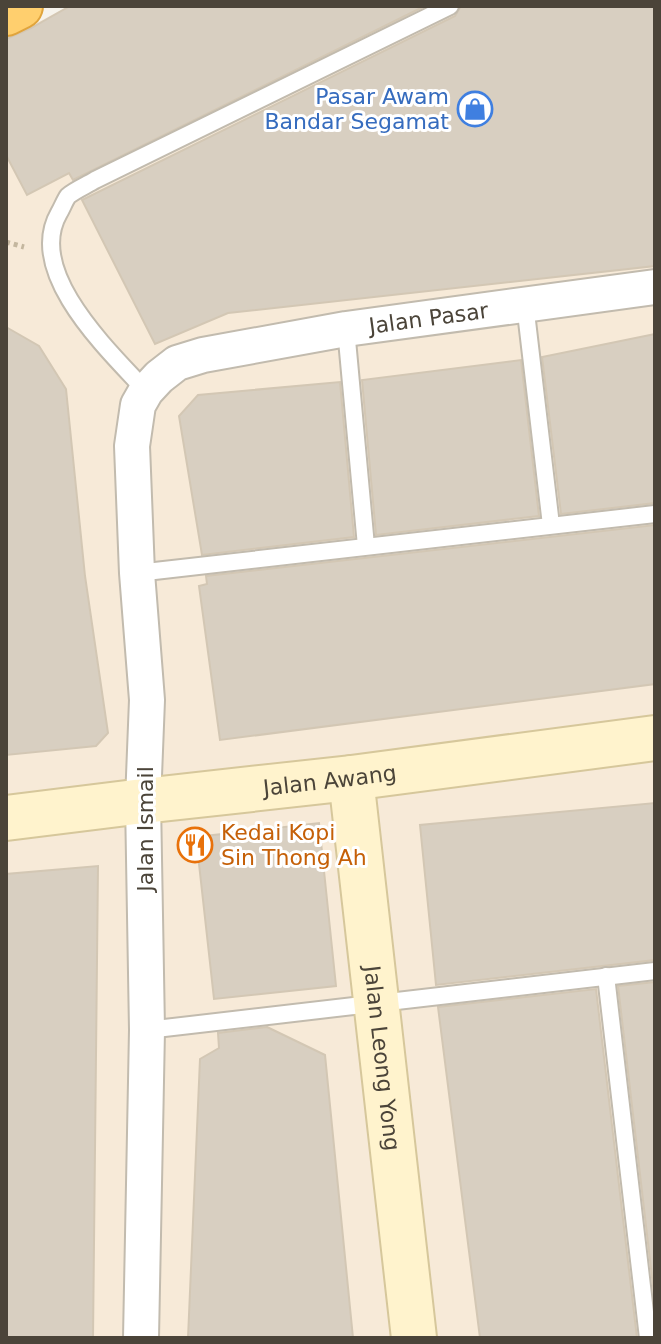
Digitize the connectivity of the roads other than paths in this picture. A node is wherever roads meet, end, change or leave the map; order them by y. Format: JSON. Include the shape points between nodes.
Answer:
{"nodes":[{"id":1,"x":20,"y":6,"type":"edge"},
{"id":2,"x":450,"y":6,"type":"edge"},
{"id":3,"x":6,"y":13,"type":"edge"},
{"id":4,"x":655,"y":287,"type":"edge"},
{"id":5,"x":525,"y":304,"type":"junction"},
{"id":6,"x":346,"y":329,"type":"junction"},
{"id":7,"x":146,"y":391,"type":"junction"},
{"id":8,"x":655,"y":514,"type":"edge"},
{"id":9,"x":551,"y":525,"type":"junction"},
{"id":10,"x":366,"y":546,"type":"junction"},
{"id":11,"x":137,"y":573,"type":"junction"},
{"id":12,"x":655,"y":738,"type":"edge"},
{"id":13,"x":351,"y":778,"type":"junction"},
{"id":14,"x":143,"y":801,"type":"junction"},
{"id":15,"x":6,"y":818,"type":"edge"},
{"id":16,"x":655,"y":971,"type":"edge"},
{"id":17,"x":606,"y":976,"type":"junction"},
{"id":18,"x":376,"y":1003,"type":"junction"},
{"id":19,"x":147,"y":1030,"type":"junction"},
{"id":20,"x":141,"y":1338,"type":"edge"},
{"id":21,"x":414,"y":1338,"type":"edge"},
{"id":22,"x":648,"y":1338,"type":"edge"}],
"edges":[{"from":1,"to":3,"type":"highway"},
{"from":2,"to":7,"type":"lane","via":[[69,196],[51,226],[50,254],[61,284],[90,327]]},
{"from":4,"to":5,"type":"street","name":"Jalan Pasar"},
{"from":5,"to":6,"type":"street","name":"Jalan Pasar"},
{"from":5,"to":9,"type":"lane"},
{"from":6,"to":7,"type":"street","name":"Jalan Pasar","via":[[177,363]]},
{"from":6,"to":10,"type":"lane"},
{"from":7,"to":11,"type":"street","name":"Jalan Ismail","via":[[138,405],[132,446]]},
{"from":8,"to":9,"type":"lane"},
{"from":9,"to":10,"type":"lane"},
{"from":10,"to":11,"type":"lane"},
{"from":11,"to":14,"type":"street","name":"Jalan Ismail","via":[[147,700]]},
{"from":12,"to":13,"type":"main road","name":"Jalan Awang"},
{"from":13,"to":14,"type":"main road","name":"Jalan Awang"},
{"from":13,"to":18,"type":"main road","name":"Jalan Leong Yong"},
{"from":14,"to":15,"type":"main road","name":"Jalan Awang"},
{"from":14,"to":19,"type":"street","name":"Jalan Ismail"},
{"from":16,"to":17,"type":"lane"},
{"from":17,"to":18,"type":"lane"},
{"from":17,"to":22,"type":"lane"},
{"from":18,"to":19,"type":"lane"},
{"from":18,"to":21,"type":"main road","name":"Jalan Leong Yong"},
{"from":19,"to":20,"type":"street","name":"Jalan Ismail"}]}
